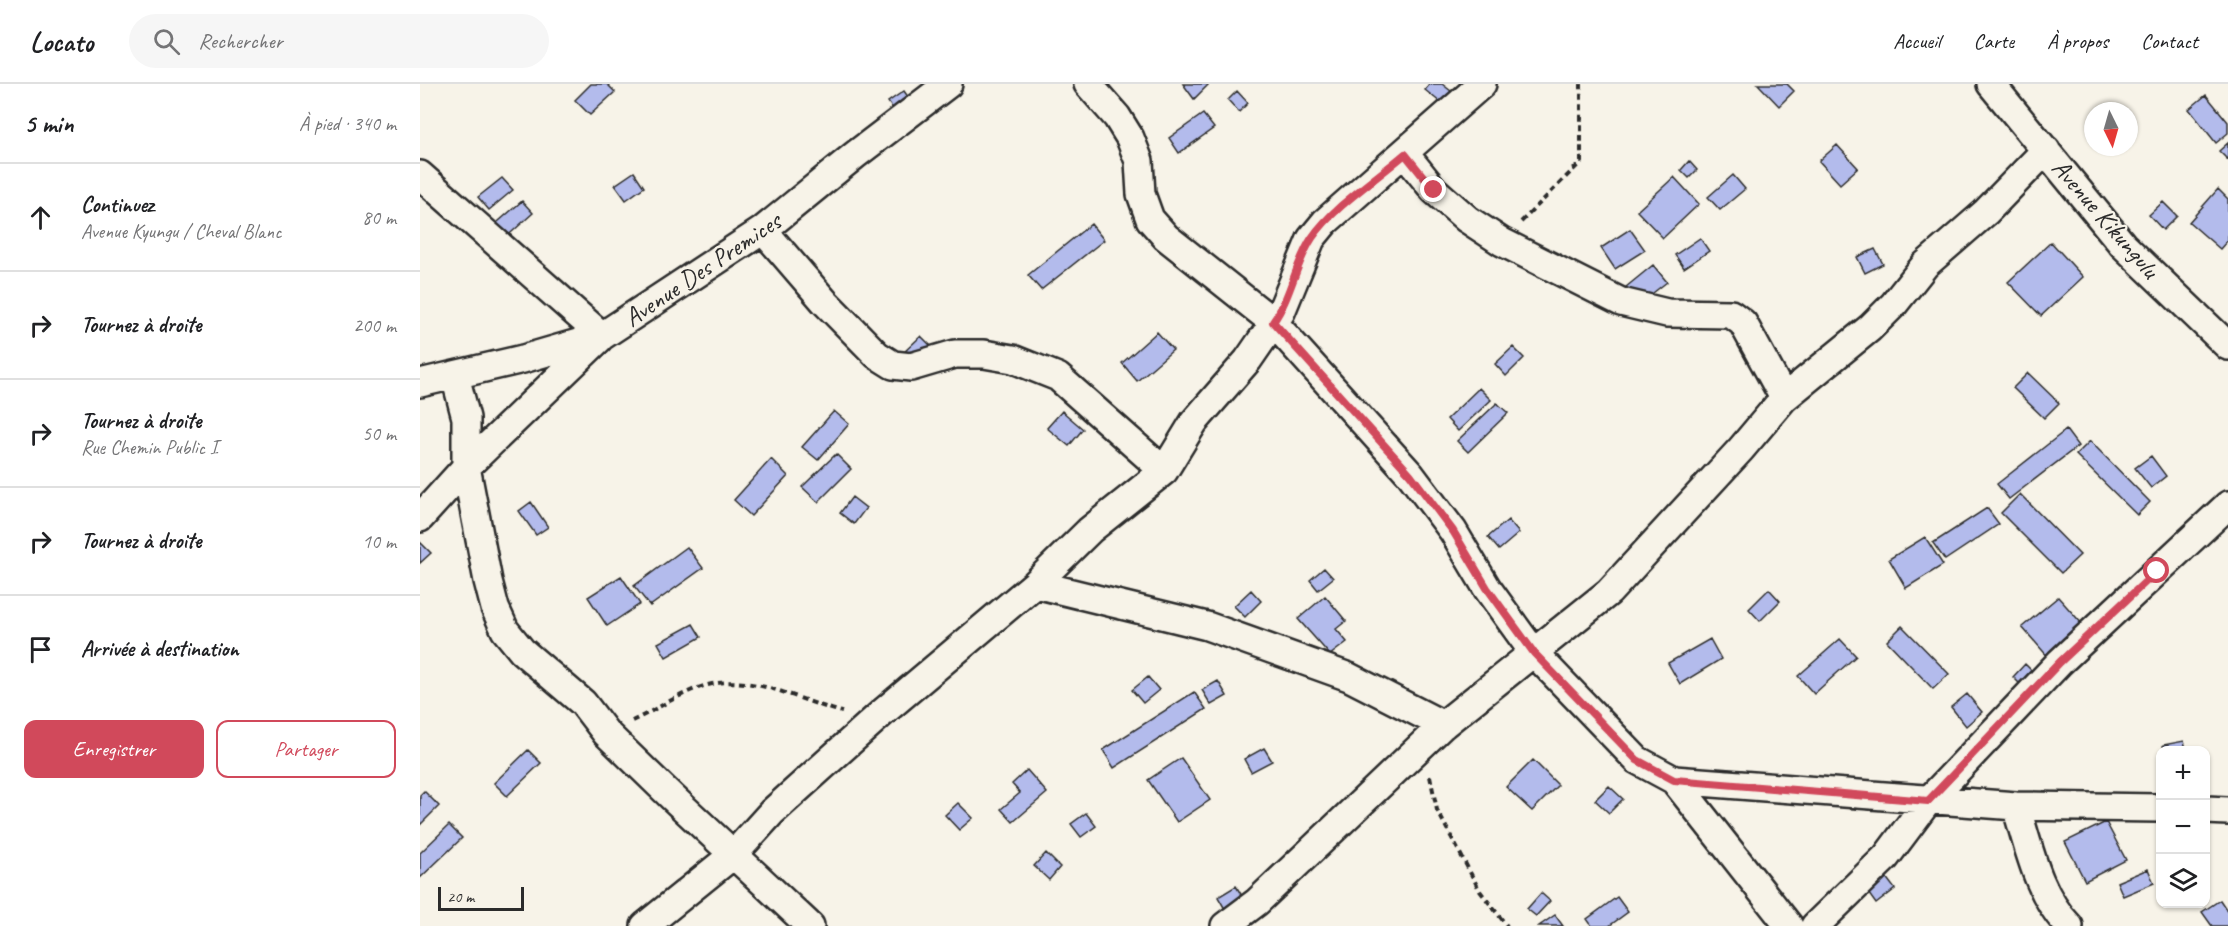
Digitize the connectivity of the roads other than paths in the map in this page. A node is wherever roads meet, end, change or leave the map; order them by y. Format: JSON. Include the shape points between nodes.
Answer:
{"nodes":[{"id":1,"x":948,"y":84,"type":"edge"},
{"id":2,"x":1088,"y":84,"type":"edge"},
{"id":3,"x":1482,"y":84,"type":"edge"},
{"id":4,"x":1991,"y":84,"type":"edge"},
{"id":5,"x":2046,"y":150,"type":"junction"},
{"id":6,"x":1405,"y":154,"type":"junction"},
{"id":7,"x":420,"y":175,"type":"edge"},
{"id":8,"x":763,"y":231,"type":"junction"},
{"id":9,"x":1273,"y":322,"type":"junction"},
{"id":10,"x":602,"y":336,"type":"junction"},
{"id":11,"x":2228,"y":346,"type":"edge"},
{"id":12,"x":455,"y":376,"type":"junction"},
{"id":13,"x":420,"y":383,"type":"edge"},
{"id":14,"x":1784,"y":398,"type":"junction"},
{"id":15,"x":466,"y":467,"type":"junction"},
{"id":16,"x":1164,"y":471,"type":"junction"},
{"id":17,"x":2228,"y":505,"type":"edge"},
{"id":18,"x":420,"y":518,"type":"edge"},
{"id":19,"x":1035,"y":584,"type":"junction"},
{"id":20,"x":1534,"y":653,"type":"junction"},
{"id":21,"x":1443,"y":725,"type":"junction"},
{"id":22,"x":1674,"y":780,"type":"junction"},
{"id":23,"x":1928,"y":801,"type":"junction"},
{"id":24,"x":2016,"y":806,"type":"junction"},
{"id":25,"x":2156,"y":808,"type":"edge"},
{"id":26,"x":2210,"y":810,"type":"edge"},
{"id":27,"x":2228,"y":811,"type":"edge"},
{"id":28,"x":734,"y":854,"type":"junction"},
{"id":29,"x":645,"y":926,"type":"edge"},
{"id":30,"x":810,"y":926,"type":"edge"},
{"id":31,"x":1225,"y":926,"type":"edge"},
{"id":32,"x":1789,"y":926,"type":"edge"},
{"id":33,"x":1815,"y":926,"type":"edge"},
{"id":34,"x":2069,"y":926,"type":"edge"}],
"edges":[{"from":1,"to":8,"type":"street","name":"Avenue Des Premices","via":[[855,154]]},
{"from":2,"to":9,"type":"street","via":[[1130,138],[1150,219],[1166,237]]},
{"from":3,"to":6,"type":"street"},
{"from":4,"to":5,"type":"street","name":"Avenue Kikungulu"},
{"from":5,"to":11,"type":"street","name":"Avenue Kikungulu","via":[[2123,245]]},
{"from":5,"to":14,"type":"street","via":[[1986,212],[1925,265],[1870,328]]},
{"from":6,"to":9,"type":"street","via":[[1325,222],[1311,239],[1286,302]]},
{"from":6,"to":14,"type":"street","via":[[1434,190],[1467,219],[1502,242],[1621,302],[1667,313],[1731,314],[1743,323]]},
{"from":7,"to":10,"type":"street"},
{"from":8,"to":10,"type":"street","name":"Avenue Des Premices"},
{"from":8,"to":16,"type":"street","via":[[825,302],[877,355],[893,365],[911,367],[955,354],[1013,359],[1058,377]]},
{"from":9,"to":16,"type":"street","via":[[1248,360],[1194,422]]},
{"from":9,"to":20,"type":"street","via":[[1410,474]]},
{"from":10,"to":12,"type":"street","name":"Avenue Des Premices"},
{"from":10,"to":15,"type":"street"},
{"from":12,"to":13,"type":"street","name":"Avenue Des Premices"},
{"from":12,"to":15,"type":"street","via":[[466,418]]},
{"from":14,"to":20,"type":"street","via":[[1609,592]]},
{"from":15,"to":18,"type":"street"},
{"from":15,"to":28,"type":"street","via":[[488,581],[505,630],[522,651],[582,703],[606,733]]},
{"from":16,"to":19,"type":"street","via":[[1090,530]]},
{"from":17,"to":23,"type":"street","via":[[2060,662]]},
{"from":19,"to":21,"type":"street","via":[[1207,626],[1349,677]]},
{"from":19,"to":28,"type":"street","via":[[882,713],[772,812]]},
{"from":20,"to":21,"type":"street"},
{"from":20,"to":22,"type":"street","via":[[1637,760]]},
{"from":21,"to":31,"type":"street","via":[[1257,902]]},
{"from":22,"to":23,"type":"street"},
{"from":22,"to":32,"type":"street"},
{"from":23,"to":24,"type":"street"},
{"from":23,"to":33,"type":"street","via":[[1886,857]]},
{"from":24,"to":25,"type":"street"},
{"from":24,"to":34,"type":"street","via":[[2036,871],[2054,910]]},
{"from":26,"to":27,"type":"street"},
{"from":28,"to":29,"type":"street"},
{"from":28,"to":30,"type":"street"}]}
